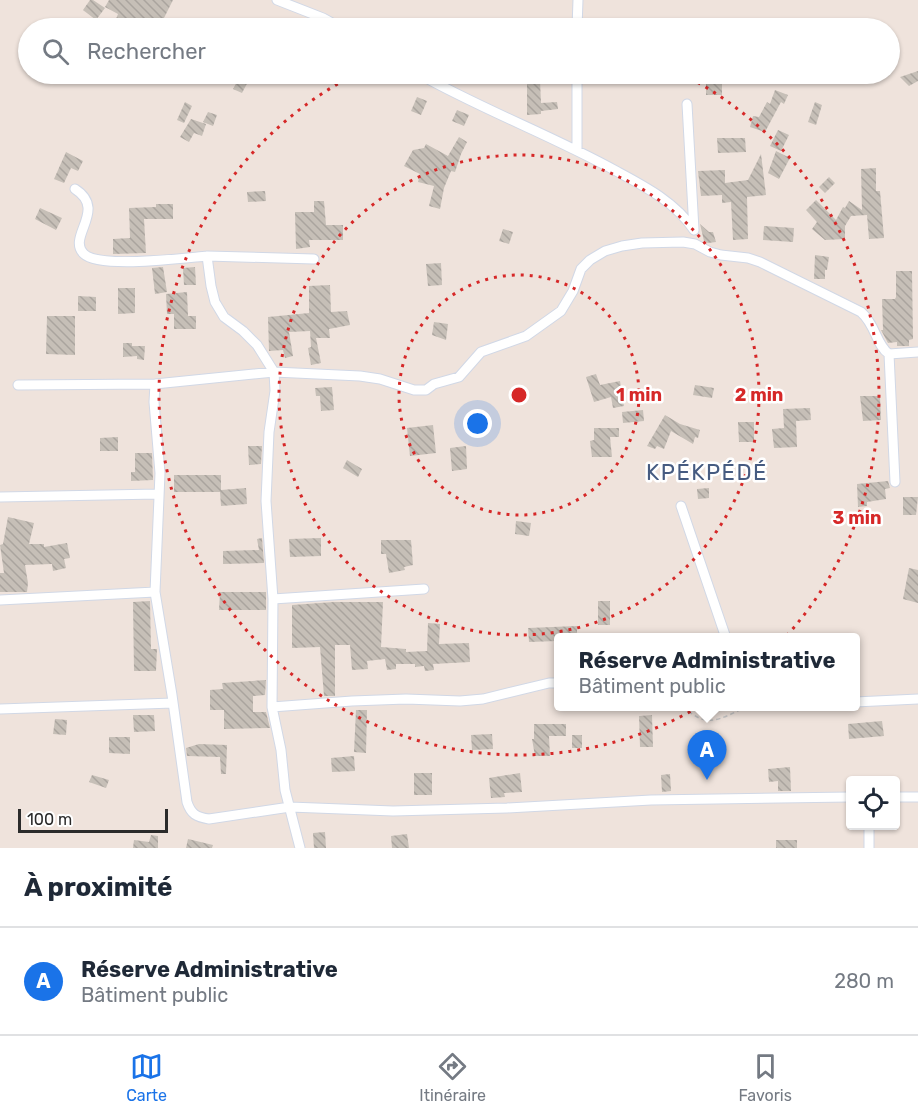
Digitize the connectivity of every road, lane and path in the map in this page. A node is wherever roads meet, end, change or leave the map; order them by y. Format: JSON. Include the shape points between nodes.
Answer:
{"nodes":[{"id":1,"x":277,"y":0,"type":"edge"},
{"id":2,"x":578,"y":0,"type":"edge"},
{"id":3,"x":323,"y":18,"type":"edge"},
{"id":4,"x":577,"y":18,"type":"edge"},
{"id":5,"x":437,"y":84,"type":"edge"},
{"id":6,"x":577,"y":84,"type":"edge"},
{"id":7,"x":687,"y":104,"type":"dead end"},
{"id":8,"x":577,"y":149,"type":"junction"},
{"id":9,"x":75,"y":189,"type":"dead end"},
{"id":10,"x":694,"y":230,"type":"junction"},
{"id":11,"x":694,"y":244,"type":"junction"},
{"id":12,"x":207,"y":256,"type":"junction"},
{"id":13,"x":314,"y":259,"type":"dead end"},
{"id":14,"x":918,"y":352,"type":"edge"},
{"id":15,"x":889,"y":354,"type":"junction"},
{"id":16,"x":274,"y":372,"type":"junction"},
{"id":17,"x":155,"y":384,"type":"junction"},
{"id":18,"x":18,"y":385,"type":"dead end"},
{"id":19,"x":895,"y":482,"type":"dead end"},
{"id":20,"x":158,"y":494,"type":"junction"},
{"id":21,"x":0,"y":497,"type":"edge"},
{"id":22,"x":681,"y":506,"type":"dead end"},
{"id":23,"x":424,"y":590,"type":"dead end"},
{"id":24,"x":155,"y":592,"type":"junction"},
{"id":25,"x":273,"y":599,"type":"junction"},
{"id":26,"x":0,"y":600,"type":"edge"},
{"id":27,"x":724,"y":633,"type":"edge"},
{"id":28,"x":554,"y":683,"type":"edge"},
{"id":29,"x":918,"y":699,"type":"edge"},
{"id":30,"x":860,"y":702,"type":"edge"},
{"id":31,"x":173,"y":703,"type":"junction"},
{"id":32,"x":272,"y":707,"type":"junction"},
{"id":33,"x":0,"y":709,"type":"edge"},
{"id":34,"x":688,"y":711,"type":"edge"},
{"id":35,"x":737,"y":711,"type":"edge"},
{"id":36,"x":846,"y":797,"type":"edge"},
{"id":37,"x":900,"y":797,"type":"edge"},
{"id":38,"x":918,"y":797,"type":"edge"},
{"id":39,"x":290,"y":807,"type":"junction"},
{"id":40,"x":869,"y":830,"type":"edge"},
{"id":41,"x":300,"y":848,"type":"edge"},
{"id":42,"x":869,"y":848,"type":"edge"}],
"edges":[{"from":1,"to":3,"type":"street"},
{"from":2,"to":4,"type":"street"},
{"from":5,"to":8,"type":"street"},
{"from":6,"to":8,"type":"street"},
{"from":7,"to":10,"type":"street"},
{"from":8,"to":10,"type":"street","via":[[664,199]]},
{"from":9,"to":12,"type":"street","via":[[82,193],[88,206],[79,241],[84,254],[91,258],[164,261]]},
{"from":10,"to":11,"type":"street"},
{"from":11,"to":15,"type":"street","via":[[710,252],[760,262],[861,312]]},
{"from":11,"to":16,"type":"street","via":[[642,243],[605,251],[581,269],[561,311],[526,336],[481,352],[459,377],[426,390],[360,376]]},
{"from":12,"to":13,"type":"street"},
{"from":12,"to":16,"type":"street","via":[[215,302],[224,316],[257,345]]},
{"from":14,"to":15,"type":"street"},
{"from":15,"to":19,"type":"street"},
{"from":16,"to":17,"type":"street"},
{"from":16,"to":25,"type":"street","via":[[266,501]]},
{"from":17,"to":18,"type":"street"},
{"from":17,"to":20,"type":"street"},
{"from":20,"to":21,"type":"street"},
{"from":20,"to":24,"type":"street"},
{"from":22,"to":27,"type":"street"},
{"from":23,"to":25,"type":"street"},
{"from":24,"to":26,"type":"street"},
{"from":24,"to":31,"type":"street"},
{"from":25,"to":32,"type":"street"},
{"from":28,"to":32,"type":"street","via":[[460,701],[406,699]]},
{"from":29,"to":30,"type":"street"},
{"from":31,"to":33,"type":"street"},
{"from":31,"to":39,"type":"street","via":[[190,812],[209,819]]},
{"from":32,"to":39,"type":"street"},
{"from":34,"to":35,"type":"path","via":[[694,718],[711,722]]},
{"from":36,"to":39,"type":"street","via":[[651,800],[393,811]]},
{"from":37,"to":38,"type":"street"},
{"from":39,"to":41,"type":"street"},
{"from":40,"to":42,"type":"street"}]}
